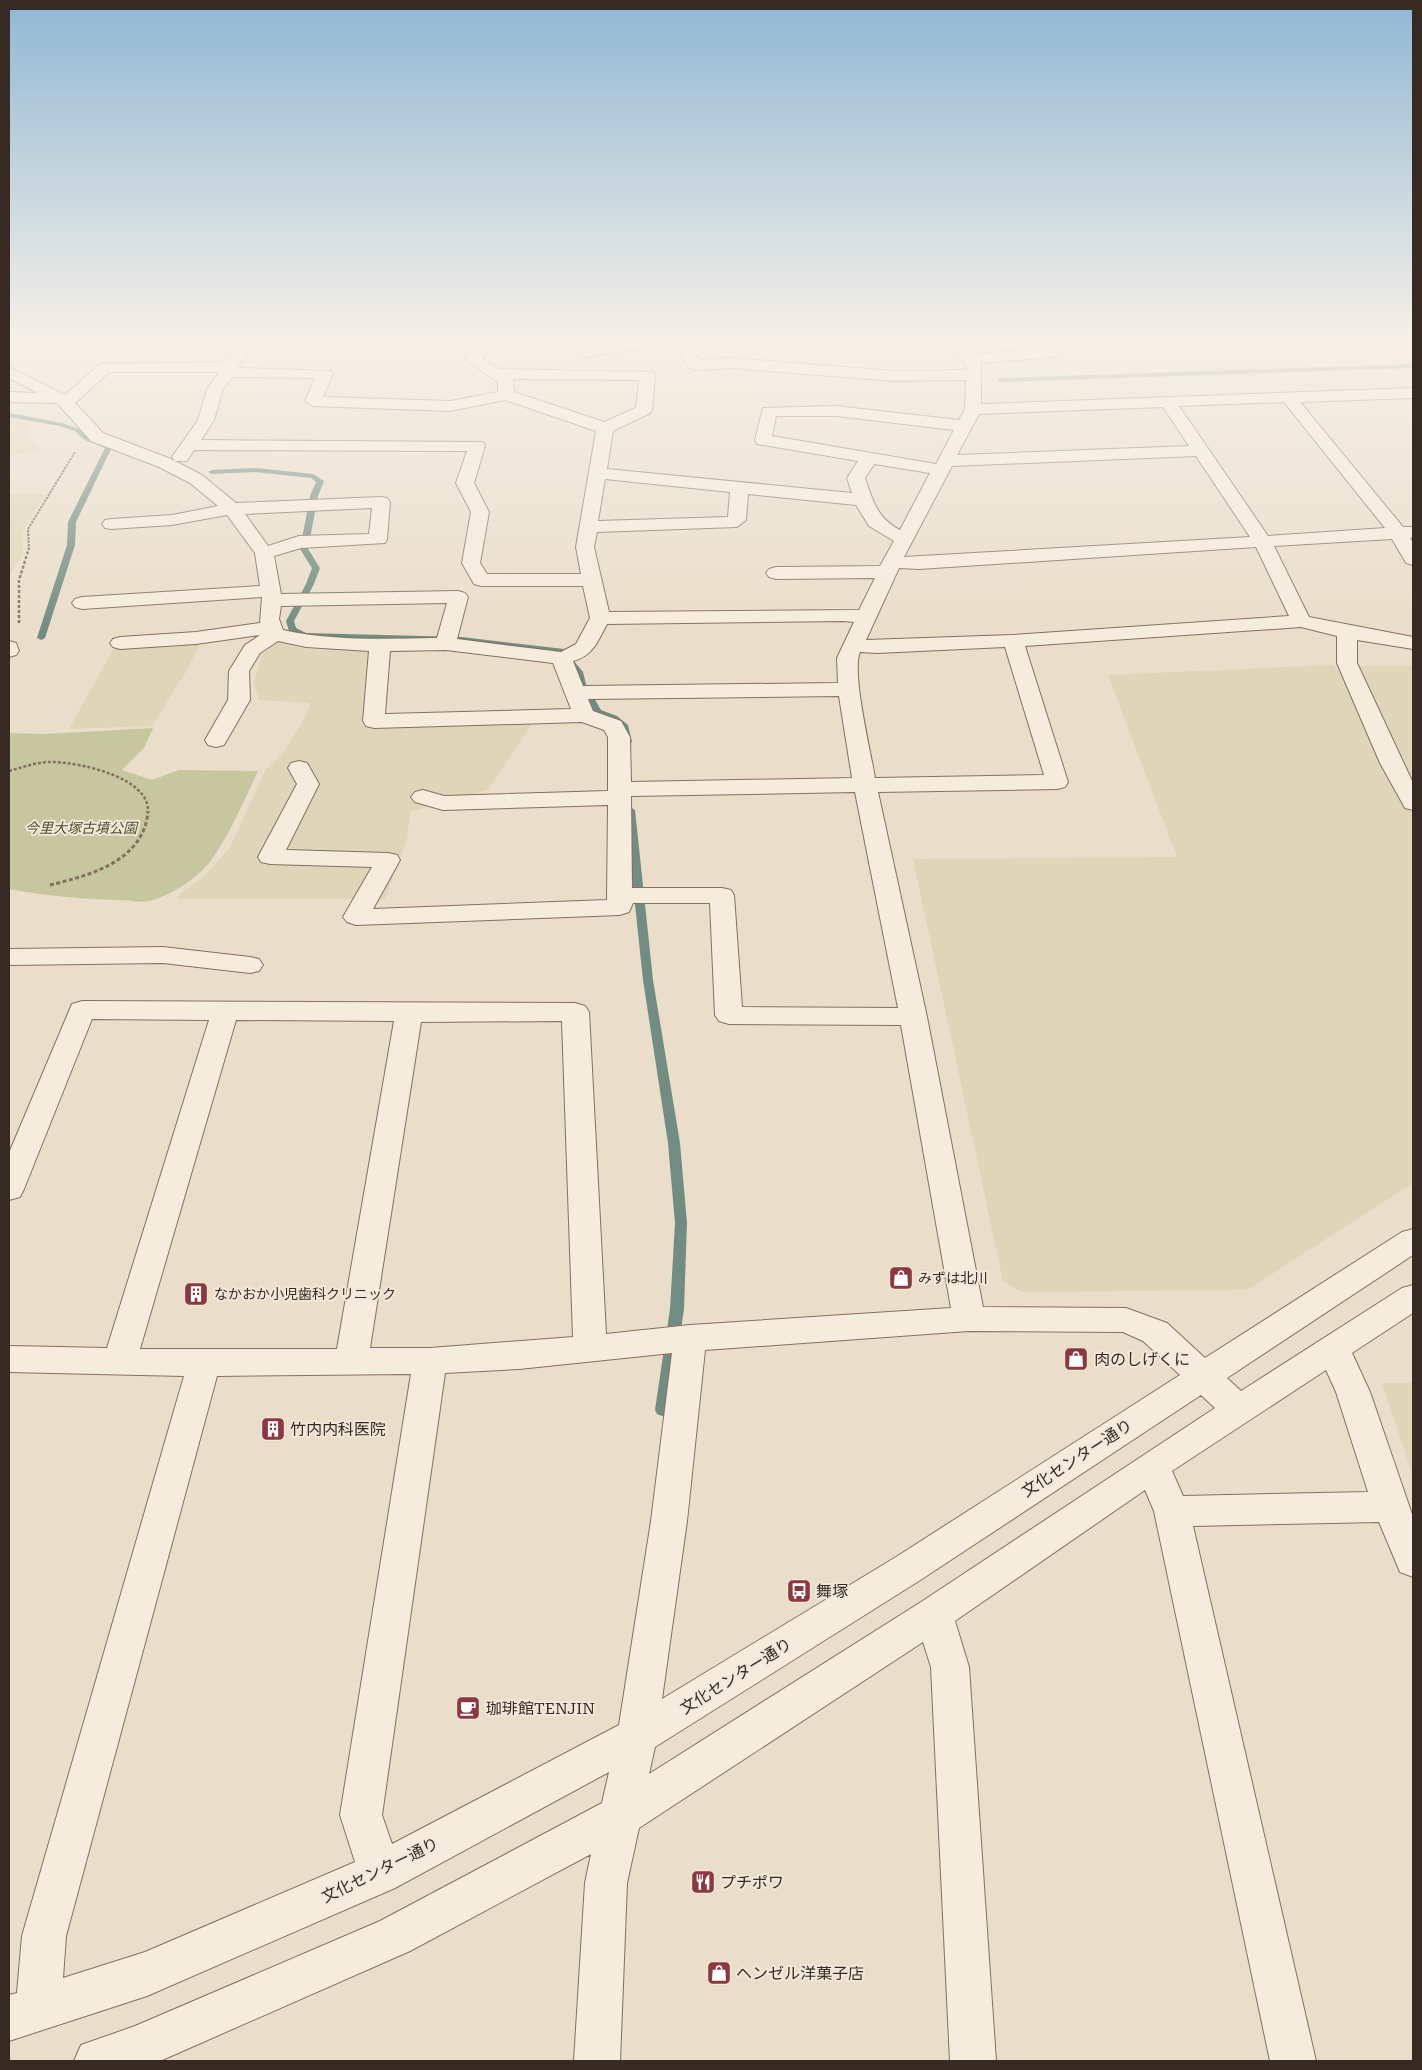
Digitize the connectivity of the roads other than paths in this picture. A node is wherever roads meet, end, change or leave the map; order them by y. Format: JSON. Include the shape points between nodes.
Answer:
{"nodes":[{"id":1,"x":95,"y":436,"type":"edge"},
{"id":2,"x":194,"y":436,"type":"edge"},
{"id":3,"x":603,"y":436,"type":"edge"},
{"id":4,"x":764,"y":436,"type":"edge"},
{"id":5,"x":959,"y":436,"type":"edge"},
{"id":6,"x":1191,"y":436,"type":"edge"},
{"id":7,"x":1321,"y":436,"type":"edge"},
{"id":8,"x":187,"y":445,"type":"junction"},
{"id":9,"x":1202,"y":451,"type":"junction"},
{"id":10,"x":869,"y":458,"type":"junction"},
{"id":11,"x":944,"y":465,"type":"junction"},
{"id":12,"x":175,"y":468,"type":"junction"},
{"id":13,"x":597,"y":473,"type":"junction"},
{"id":14,"x":738,"y":488,"type":"junction"},
{"id":15,"x":864,"y":500,"type":"junction"},
{"id":16,"x":232,"y":510,"type":"junction"},
{"id":17,"x":111,"y":524,"type":"dead end"},
{"id":18,"x":588,"y":527,"type":"junction"},
{"id":19,"x":1406,"y":533,"type":"edge"},
{"id":20,"x":904,"y":539,"type":"junction"},
{"id":21,"x":1263,"y":542,"type":"junction"},
{"id":22,"x":264,"y":553,"type":"junction"},
{"id":23,"x":1413,"y":559,"type":"edge"},
{"id":24,"x":890,"y":567,"type":"junction"},
{"id":25,"x":776,"y":573,"type":"dead end"},
{"id":26,"x":591,"y":580,"type":"junction"},
{"id":27,"x":271,"y":595,"type":"junction"},
{"id":28,"x":82,"y":603,"type":"dead end"},
{"id":29,"x":865,"y":617,"type":"junction"},
{"id":30,"x":600,"y":618,"type":"junction"},
{"id":31,"x":1301,"y":621,"type":"junction"},
{"id":32,"x":273,"y":631,"type":"junction"},
{"id":33,"x":1347,"y":632,"type":"junction"},
{"id":34,"x":1013,"y":641,"type":"junction"},
{"id":35,"x":120,"y":642,"type":"dead end"},
{"id":36,"x":1413,"y":643,"type":"edge"},
{"id":37,"x":446,"y":644,"type":"junction"},
{"id":38,"x":853,"y":644,"type":"junction"},
{"id":39,"x":380,"y":645,"type":"junction"},
{"id":40,"x":560,"y":658,"type":"junction"},
{"id":41,"x":849,"y":690,"type":"junction"},
{"id":42,"x":580,"y":704,"type":"junction"},
{"id":43,"x":216,"y":740,"type":"dead end"},
{"id":44,"x":299,"y":768,"type":"dead end"},
{"id":45,"x":865,"y":786,"type":"junction"},
{"id":46,"x":619,"y":794,"type":"junction"},
{"id":47,"x":423,"y":797,"type":"dead end"},
{"id":48,"x":1413,"y":803,"type":"edge"},
{"id":49,"x":620,"y":896,"type":"junction"},
{"id":50,"x":9,"y":958,"type":"edge"},
{"id":51,"x":250,"y":965,"type":"dead end"},
{"id":52,"x":225,"y":1012,"type":"junction"},
{"id":53,"x":409,"y":1013,"type":"junction"},
{"id":54,"x":913,"y":1017,"type":"junction"},
{"id":55,"x":9,"y":1189,"type":"edge"},
{"id":56,"x":1413,"y":1240,"type":"edge"},
{"id":57,"x":1413,"y":1297,"type":"edge"},
{"id":58,"x":969,"y":1319,"type":"junction"},
{"id":59,"x":690,"y":1338,"type":"junction"},
{"id":60,"x":590,"y":1348,"type":"junction"},
{"id":61,"x":1333,"y":1350,"type":"junction"},
{"id":62,"x":9,"y":1359,"type":"edge"},
{"id":63,"x":120,"y":1361,"type":"junction"},
{"id":64,"x":430,"y":1361,"type":"junction"},
{"id":65,"x":204,"y":1362,"type":"junction"},
{"id":66,"x":352,"y":1362,"type":"junction"},
{"id":67,"x":1201,"y":1377,"type":"junction"},
{"id":68,"x":1239,"y":1410,"type":"junction"},
{"id":69,"x":1152,"y":1466,"type":"junction"},
{"id":70,"x":1392,"y":1507,"type":"junction"},
{"id":71,"x":1172,"y":1511,"type":"junction"},
{"id":72,"x":1413,"y":1561,"type":"edge"},
{"id":73,"x":934,"y":1614,"type":"junction"},
{"id":74,"x":637,"y":1736,"type":"junction"},
{"id":75,"x":620,"y":1816,"type":"junction"},
{"id":76,"x":380,"y":1873,"type":"junction"},
{"id":77,"x":23,"y":2014,"type":"edge"},
{"id":78,"x":124,"y":2057,"type":"edge"},
{"id":79,"x":597,"y":2061,"type":"edge"},
{"id":80,"x":973,"y":2061,"type":"edge"},
{"id":81,"x":1293,"y":2061,"type":"edge"}],
"edges":[{"from":1,"to":12,"type":"street"},
{"from":2,"to":8,"type":"street"},
{"from":3,"to":13,"type":"street"},
{"from":4,"to":10,"type":"street","via":[[763,440]]},
{"from":5,"to":11,"type":"street"},
{"from":6,"to":9,"type":"street"},
{"from":7,"to":19,"type":"street"},
{"from":8,"to":12,"type":"street"},
{"from":8,"to":26,"type":"street","via":[[477,446],[465,483],[480,512],[471,563],[481,580]]},
{"from":9,"to":11,"type":"street"},
{"from":9,"to":21,"type":"street"},
{"from":10,"to":11,"type":"street"},
{"from":10,"to":15,"type":"street","via":[[856,478]]},
{"from":11,"to":20,"type":"street"},
{"from":12,"to":16,"type":"street","via":[[196,479]]},
{"from":13,"to":14,"type":"street"},
{"from":13,"to":18,"type":"street"},
{"from":14,"to":15,"type":"street"},
{"from":14,"to":18,"type":"street","via":[[737,520],[731,523]]},
{"from":15,"to":20,"type":"street","via":[[872,522]]},
{"from":16,"to":17,"type":"street","via":[[172,520]]},
{"from":16,"to":22,"type":"street"},
{"from":16,"to":22,"type":"street","via":[[381,502],[378,539],[299,542]]},
{"from":18,"to":26,"type":"street","via":[[585,547]]},
{"from":19,"to":21,"type":"street"},
{"from":19,"to":23,"type":"street"},
{"from":20,"to":24,"type":"street"},
{"from":21,"to":24,"type":"street"},
{"from":21,"to":31,"type":"street"},
{"from":22,"to":27,"type":"street"},
{"from":24,"to":25,"type":"street"},
{"from":24,"to":29,"type":"street"},
{"from":26,"to":30,"type":"street"},
{"from":27,"to":28,"type":"street"},
{"from":27,"to":32,"type":"street","via":[[269,619]]},
{"from":27,"to":37,"type":"street","via":[[458,597]]},
{"from":29,"to":30,"type":"street"},
{"from":29,"to":38,"type":"street"},
{"from":30,"to":40,"type":"street","via":[[584,648]]},
{"from":31,"to":33,"type":"street"},
{"from":31,"to":34,"type":"street"},
{"from":32,"to":35,"type":"street"},
{"from":32,"to":39,"type":"street","via":[[306,641]]},
{"from":32,"to":43,"type":"street","via":[[252,650],[239,671],[239,700]]},
{"from":33,"to":36,"type":"street"},
{"from":33,"to":48,"type":"street","via":[[1347,663],[1391,763]]},
{"from":34,"to":38,"type":"street"},
{"from":34,"to":45,"type":"street","via":[[1057,782]]},
{"from":37,"to":39,"type":"street"},
{"from":37,"to":40,"type":"street"},
{"from":38,"to":41,"type":"street","via":[[847,658]]},
{"from":39,"to":42,"type":"street","via":[[374,721]]},
{"from":40,"to":42,"type":"street"},
{"from":41,"to":42,"type":"street"},
{"from":41,"to":45,"type":"street"},
{"from":42,"to":46,"type":"street","via":[[613,726],[619,737]]},
{"from":44,"to":49,"type":"street","via":[[308,784],[270,857],[388,860],[356,918],[620,907]]},
{"from":45,"to":46,"type":"street"},
{"from":45,"to":54,"type":"street"},
{"from":46,"to":47,"type":"street","via":[[443,803]]},
{"from":46,"to":49,"type":"street"},
{"from":49,"to":54,"type":"street","via":[[722,894],[729,1015]]},
{"from":50,"to":51,"type":"street","via":[[163,955]]},
{"from":52,"to":53,"type":"street"},
{"from":52,"to":55,"type":"street","via":[[82,1010]]},
{"from":52,"to":63,"type":"street"},
{"from":53,"to":60,"type":"street","via":[[575,1012]]},
{"from":53,"to":66,"type":"street"},
{"from":54,"to":58,"type":"street"},
{"from":56,"to":67,"type":"street","name":"文化センター通り"},
{"from":57,"to":61,"type":"street"},
{"from":58,"to":59,"type":"street"},
{"from":58,"to":67,"type":"street","via":[[1126,1320],[1155,1332]]},
{"from":59,"to":60,"type":"street"},
{"from":59,"to":74,"type":"street","via":[[669,1521]]},
{"from":60,"to":64,"type":"street"},
{"from":61,"to":68,"type":"street"},
{"from":61,"to":70,"type":"street","via":[[1353,1392]]},
{"from":62,"to":63,"type":"street"},
{"from":63,"to":65,"type":"street"},
{"from":64,"to":66,"type":"street"},
{"from":64,"to":76,"type":"street","via":[[361,1815]]},
{"from":65,"to":66,"type":"street"},
{"from":65,"to":77,"type":"street"},
{"from":67,"to":68,"type":"street"},
{"from":67,"to":74,"type":"street","name":"文化センター通り","via":[[908,1568]]},
{"from":68,"to":69,"type":"street"},
{"from":69,"to":71,"type":"street"},
{"from":69,"to":73,"type":"street"},
{"from":70,"to":71,"type":"street"},
{"from":70,"to":72,"type":"street"},
{"from":71,"to":81,"type":"street"},
{"from":73,"to":75,"type":"street"},
{"from":73,"to":80,"type":"street","via":[[950,1667]]},
{"from":74,"to":75,"type":"street"},
{"from":74,"to":76,"type":"street","name":"文化センター通り"},
{"from":75,"to":78,"type":"street","via":[[395,1936]]},
{"from":75,"to":79,"type":"street","via":[[606,1882]]},
{"from":76,"to":77,"type":"street","name":"文化センター通り","via":[[147,1974]]}]}
